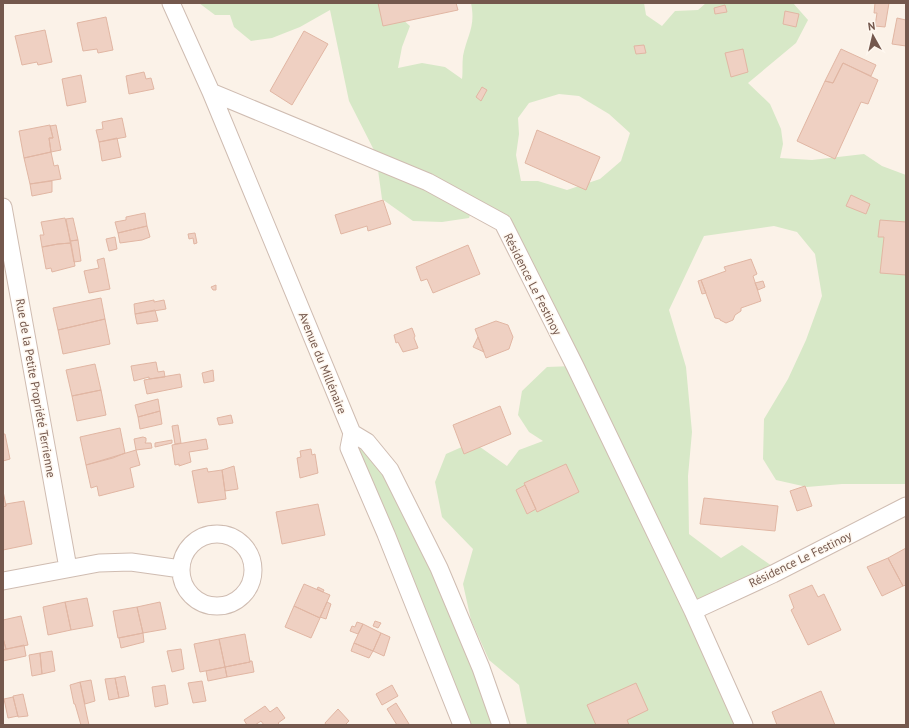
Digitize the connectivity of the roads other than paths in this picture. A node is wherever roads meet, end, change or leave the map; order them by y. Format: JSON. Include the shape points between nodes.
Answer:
{"nodes":[{"id":1,"x":171,"y":3,"type":"edge"},
{"id":2,"x":211,"y":92,"type":"junction"},
{"id":3,"x":3,"y":207,"type":"edge"},
{"id":4,"x":352,"y":433,"type":"junction"},
{"id":5,"x":906,"y":506,"type":"edge"},
{"id":6,"x":68,"y":568,"type":"junction"},
{"id":7,"x":181,"y":568,"type":"junction"},
{"id":8,"x":3,"y":581,"type":"edge"},
{"id":9,"x":693,"y":611,"type":"junction"},
{"id":10,"x":462,"y":725,"type":"edge"},
{"id":11,"x":501,"y":725,"type":"edge"},
{"id":12,"x":744,"y":725,"type":"edge"}],
"edges":[{"from":1,"to":2,"type":"street","name":"Avenue du Millénaire"},
{"from":2,"to":4,"type":"street","name":"Avenue du Millénaire"},
{"from":2,"to":9,"type":"street","name":"Résidence Le Festinoy","via":[[428,182],[502,223],[575,366]]},
{"from":3,"to":6,"type":"street","name":"Rue de la Petite Propriété Terrienne"},
{"from":4,"to":10,"type":"street","name":"Avenue du Millénaire","via":[[349,448]]},
{"from":4,"to":11,"type":"street","via":[[367,442],[390,470],[439,568],[481,668]]},
{"from":5,"to":9,"type":"street","name":"Résidence Le Festinoy","via":[[773,574]]},
{"from":6,"to":7,"type":"street","via":[[98,563],[131,562]]},
{"from":6,"to":8,"type":"street"},
{"from":7,"to":7,"type":"street","via":[[186,588],[194,597],[209,605],[232,603],[246,591],[253,573],[250,555],[243,545],[236,539],[215,534],[203,536],[194,542],[186,552]]},
{"from":9,"to":12,"type":"street","name":"Résidence Le Festinoy"}]}
